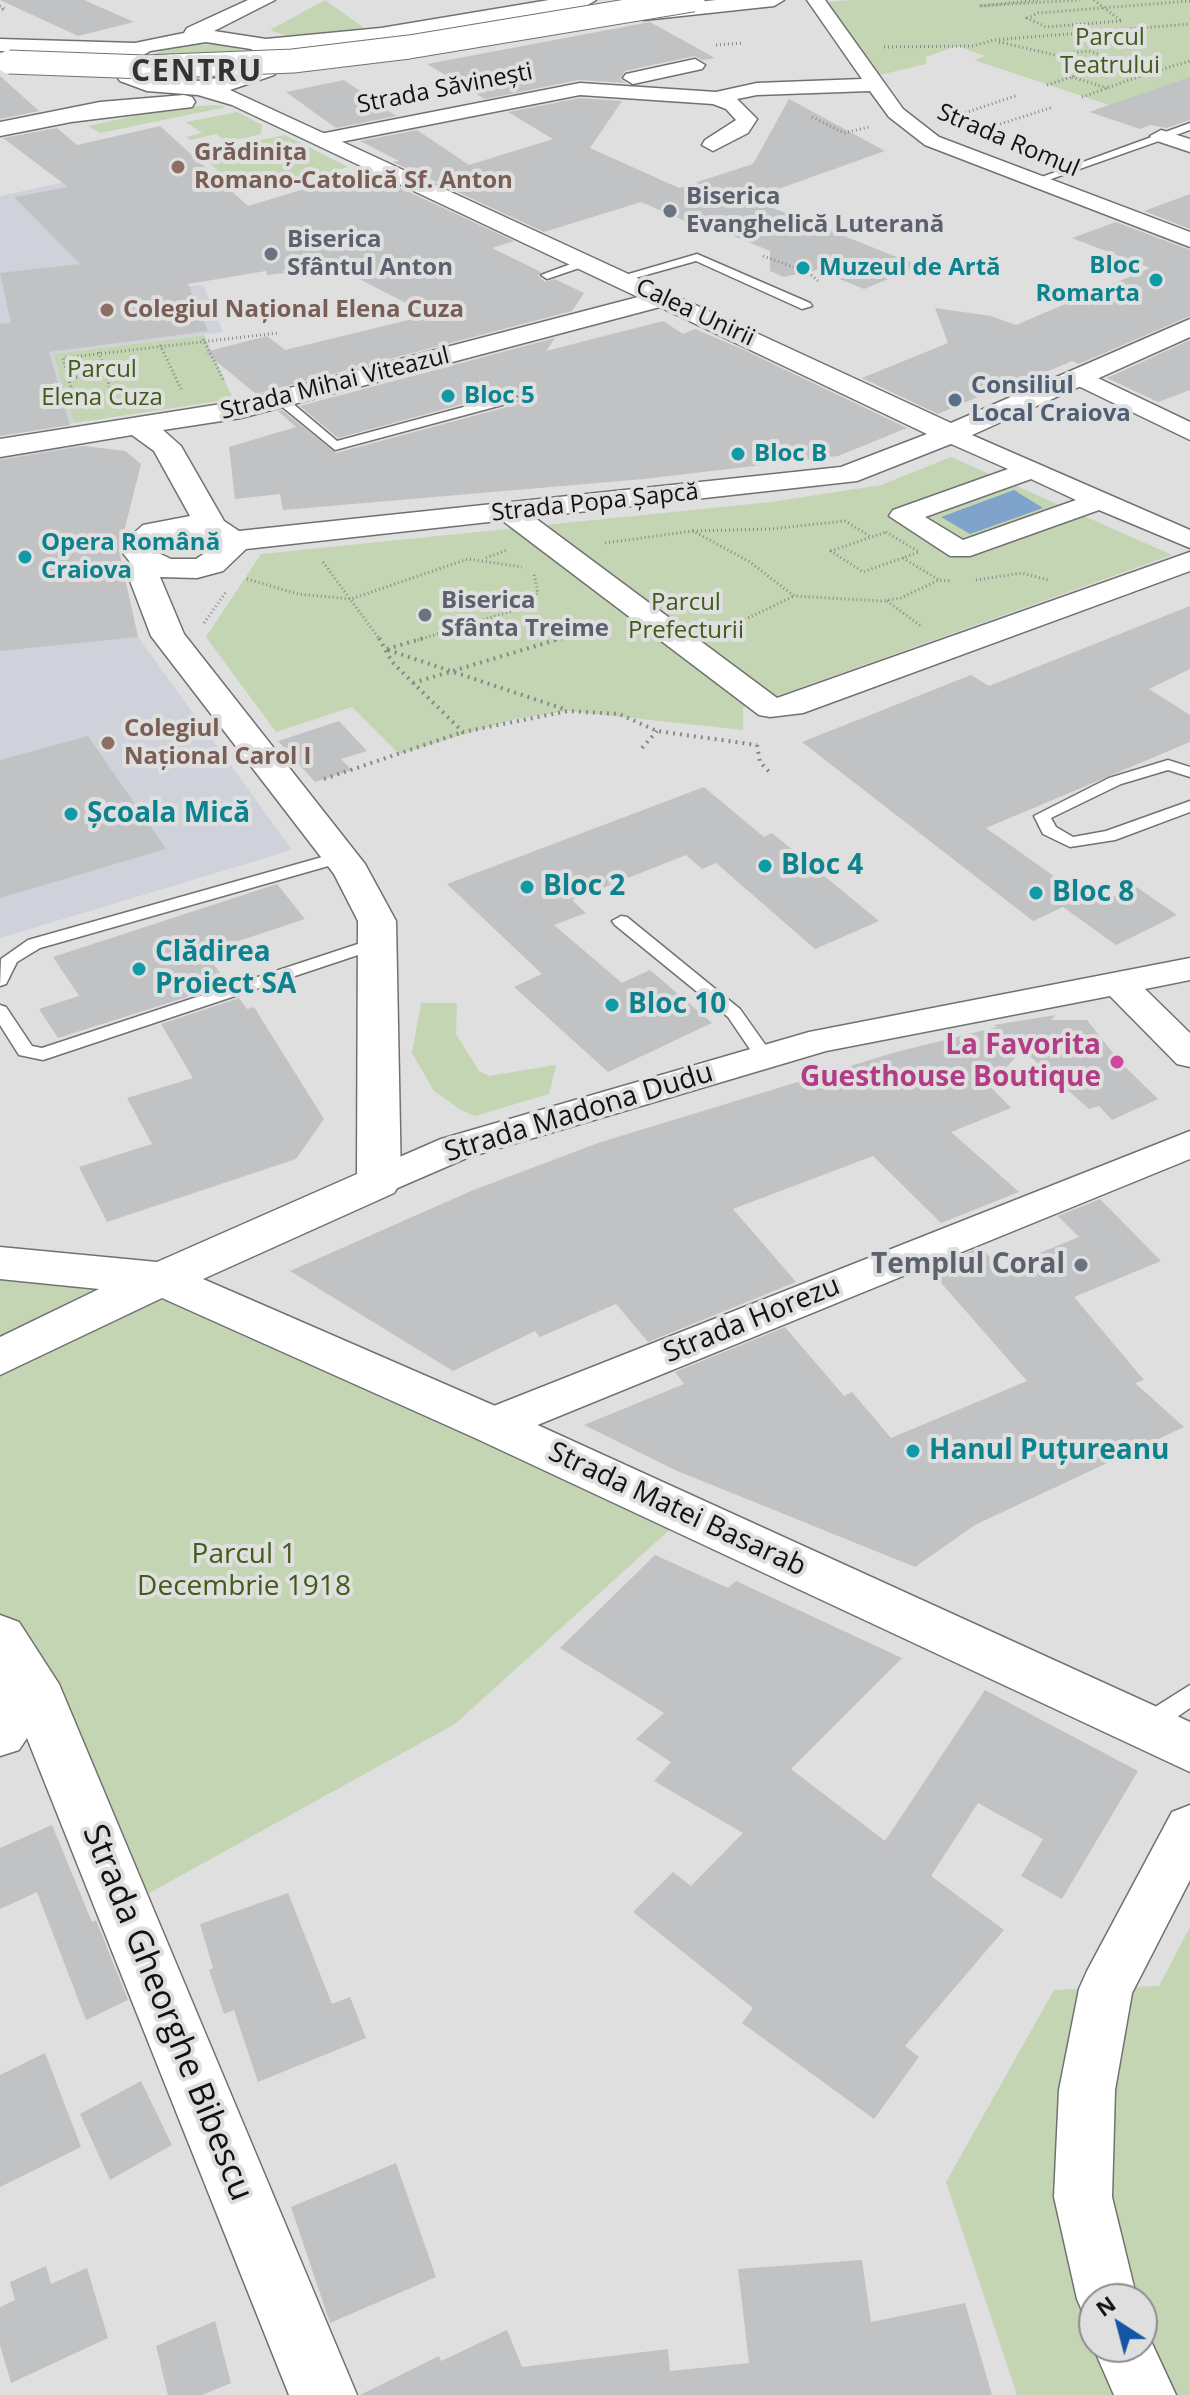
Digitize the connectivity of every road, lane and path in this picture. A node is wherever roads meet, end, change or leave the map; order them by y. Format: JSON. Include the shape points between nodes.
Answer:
{"nodes":[{"id":1,"x":265,"y":0,"type":"edge"},
{"id":2,"x":586,"y":0,"type":"edge"},
{"id":3,"x":635,"y":0,"type":"edge"},
{"id":4,"x":693,"y":0,"type":"edge"},
{"id":5,"x":774,"y":0,"type":"edge"},
{"id":6,"x":816,"y":0,"type":"edge"},
{"id":7,"x":1038,"y":0,"type":"edge"},
{"id":8,"x":1080,"y":0,"type":"edge"},
{"id":9,"x":1094,"y":0,"type":"edge"},
{"id":10,"x":1190,"y":1,"type":"edge"},
{"id":11,"x":290,"y":5,"type":"dead end"},
{"id":12,"x":1104,"y":8,"type":"junction"},
{"id":13,"x":401,"y":13,"type":"dead end"},
{"id":14,"x":1121,"y":21,"type":"junction"},
{"id":15,"x":1190,"y":24,"type":"edge"},
{"id":16,"x":429,"y":27,"type":"junction"},
{"id":17,"x":1129,"y":29,"type":"junction"},
{"id":18,"x":186,"y":37,"type":"junction"},
{"id":19,"x":994,"y":40,"type":"junction"},
{"id":20,"x":253,"y":42,"type":"junction"},
{"id":21,"x":743,"y":43,"type":"dead end"},
{"id":22,"x":704,"y":45,"type":"dead end"},
{"id":23,"x":849,"y":47,"type":"junction"},
{"id":24,"x":135,"y":49,"type":"junction"},
{"id":25,"x":4,"y":57,"type":"edge"},
{"id":26,"x":1120,"y":61,"type":"junction"},
{"id":27,"x":1190,"y":61,"type":"edge"},
{"id":28,"x":695,"y":65,"type":"dead end"},
{"id":29,"x":266,"y":70,"type":"junction"},
{"id":30,"x":1153,"y":72,"type":"junction"},
{"id":31,"x":64,"y":74,"type":"junction"},
{"id":32,"x":1072,"y":77,"type":"junction"},
{"id":33,"x":132,"y":78,"type":"junction"},
{"id":34,"x":877,"y":85,"type":"junction"},
{"id":35,"x":1047,"y":85,"type":"dead end"},
{"id":36,"x":187,"y":88,"type":"junction"},
{"id":37,"x":1108,"y":88,"type":"junction"},
{"id":38,"x":580,"y":89,"type":"junction"},
{"id":39,"x":1018,"y":95,"type":"dead end"},
{"id":40,"x":1082,"y":97,"type":"dead end"},
{"id":41,"x":716,"y":98,"type":"junction"},
{"id":42,"x":251,"y":105,"type":"junction"},
{"id":43,"x":1053,"y":107,"type":"dead end"},
{"id":44,"x":80,"y":109,"type":"junction"},
{"id":45,"x":747,"y":119,"type":"junction"},
{"id":46,"x":908,"y":124,"type":"junction"},
{"id":47,"x":1190,"y":126,"type":"edge"},
{"id":48,"x":0,"y":129,"type":"edge"},
{"id":49,"x":1161,"y":136,"type":"junction"},
{"id":50,"x":320,"y":140,"type":"junction"},
{"id":51,"x":939,"y":144,"type":"junction"},
{"id":52,"x":713,"y":145,"type":"dead end"},
{"id":53,"x":1190,"y":146,"type":"edge"},
{"id":54,"x":1033,"y":182,"type":"junction"},
{"id":55,"x":1190,"y":240,"type":"edge"},
{"id":56,"x":779,"y":261,"type":"dead end"},
{"id":57,"x":587,"y":262,"type":"junction"},
{"id":58,"x":809,"y":273,"type":"dead end"},
{"id":59,"x":547,"y":275,"type":"dead end"},
{"id":60,"x":621,"y":278,"type":"junction"},
{"id":61,"x":665,"y":298,"type":"junction"},
{"id":62,"x":806,"y":306,"type":"dead end"},
{"id":63,"x":1190,"y":327,"type":"edge"},
{"id":64,"x":278,"y":333,"type":"dead end"},
{"id":65,"x":203,"y":339,"type":"junction"},
{"id":66,"x":160,"y":345,"type":"junction"},
{"id":67,"x":99,"y":352,"type":"junction"},
{"id":68,"x":105,"y":374,"type":"junction"},
{"id":69,"x":1079,"y":377,"type":"junction"},
{"id":70,"x":68,"y":378,"type":"junction"},
{"id":71,"x":184,"y":397,"type":"dead end"},
{"id":72,"x":512,"y":398,"type":"dead end"},
{"id":73,"x":280,"y":400,"type":"junction"},
{"id":74,"x":77,"y":407,"type":"dead end"},
{"id":75,"x":241,"y":409,"type":"junction"},
{"id":76,"x":131,"y":429,"type":"junction"},
{"id":77,"x":1190,"y":432,"type":"edge"},
{"id":78,"x":951,"y":434,"type":"junction"},
{"id":79,"x":166,"y":446,"type":"junction"},
{"id":80,"x":0,"y":448,"type":"edge"},
{"id":81,"x":1029,"y":471,"type":"junction"},
{"id":82,"x":1098,"y":501,"type":"junction"},
{"id":83,"x":509,"y":512,"type":"junction"},
{"id":84,"x":154,"y":522,"type":"junction"},
{"id":85,"x":693,"y":531,"type":"junction"},
{"id":86,"x":221,"y":534,"type":"junction"},
{"id":87,"x":871,"y":537,"type":"junction"},
{"id":88,"x":1190,"y":540,"type":"edge"},
{"id":89,"x":604,"y":543,"type":"dead end"},
{"id":90,"x":319,"y":557,"type":"dead end"},
{"id":91,"x":903,"y":558,"type":"junction"},
{"id":92,"x":1190,"y":561,"type":"edge"},
{"id":93,"x":197,"y":568,"type":"junction"},
{"id":94,"x":238,"y":576,"type":"dead end"},
{"id":95,"x":939,"y":580,"type":"junction"},
{"id":96,"x":967,"y":580,"type":"dead end"},
{"id":97,"x":954,"y":581,"type":"dead end"},
{"id":98,"x":794,"y":596,"type":"junction"},
{"id":99,"x":351,"y":599,"type":"junction"},
{"id":100,"x":1082,"y":601,"type":"junction"},
{"id":101,"x":604,"y":625,"type":"dead end"},
{"id":102,"x":168,"y":636,"type":"junction"},
{"id":103,"x":683,"y":644,"type":"junction"},
{"id":104,"x":387,"y":649,"type":"junction"},
{"id":105,"x":448,"y":673,"type":"junction"},
{"id":106,"x":413,"y":683,"type":"junction"},
{"id":107,"x":770,"y":708,"type":"junction"},
{"id":108,"x":568,"y":711,"type":"junction"},
{"id":109,"x":657,"y":731,"type":"junction"},
{"id":110,"x":463,"y":732,"type":"junction"},
{"id":111,"x":757,"y":745,"type":"junction"},
{"id":112,"x":642,"y":748,"type":"dead end"},
{"id":113,"x":1190,"y":772,"type":"edge"},
{"id":114,"x":772,"y":775,"type":"dead end"},
{"id":115,"x":288,"y":789,"type":"junction"},
{"id":116,"x":1190,"y":806,"type":"edge"},
{"id":117,"x":340,"y":857,"type":"junction"},
{"id":118,"x":621,"y":921,"type":"dead end"},
{"id":119,"x":379,"y":942,"type":"junction"},
{"id":120,"x":1190,"y":969,"type":"edge"},
{"id":121,"x":0,"y":980,"type":"edge"},
{"id":122,"x":1117,"y":982,"type":"junction"},
{"id":123,"x":0,"y":1011,"type":"edge"},
{"id":124,"x":1190,"y":1055,"type":"edge"},
{"id":125,"x":765,"y":1057,"type":"junction"},
{"id":126,"x":1190,"y":1144,"type":"edge"},
{"id":127,"x":379,"y":1182,"type":"junction"},
{"id":128,"x":0,"y":1263,"type":"edge"},
{"id":129,"x":161,"y":1279,"type":"junction"},
{"id":130,"x":0,"y":1357,"type":"edge"},
{"id":131,"x":492,"y":1425,"type":"junction"},
{"id":132,"x":16,"y":1661,"type":"edge"},
{"id":133,"x":1190,"y":1695,"type":"edge"},
{"id":134,"x":1145,"y":1726,"type":"junction"},
{"id":135,"x":0,"y":1733,"type":"edge"},
{"id":136,"x":1190,"y":1748,"type":"edge"},
{"id":137,"x":1190,"y":1828,"type":"edge"},
{"id":138,"x":1103,"y":2283,"type":"edge"},
{"id":139,"x":1130,"y":2363,"type":"edge"},
{"id":140,"x":323,"y":2395,"type":"edge"},
{"id":141,"x":1145,"y":2395,"type":"edge"}],
"edges":[{"from":1,"to":18,"type":"main road"},
{"from":2,"to":16,"type":"main road"},
{"from":3,"to":25,"type":"main road","via":[[418,38],[286,52]]},
{"from":4,"to":25,"type":"main road","bridge":true,"via":[[293,61],[145,67]]},
{"from":5,"to":29,"type":"main road"},
{"from":6,"to":23,"type":"street","name":"Strada Romul"},
{"from":7,"to":8,"type":"path","via":[[979,6]]},
{"from":9,"to":12,"type":"path"},
{"from":10,"to":12,"type":"path"},
{"from":11,"to":20,"type":"main road","via":[[257,21]]},
{"from":12,"to":14,"type":"path"},
{"from":12,"to":14,"type":"path","via":[[1027,18],[1046,27]]},
{"from":13,"to":16,"type":"main road"},
{"from":14,"to":17,"type":"path"},
{"from":15,"to":17,"type":"path"},
{"from":16,"to":20,"type":"main road"},
{"from":17,"to":19,"type":"path"},
{"from":18,"to":20,"type":"main road"},
{"from":18,"to":24,"type":"main road"},
{"from":19,"to":23,"type":"path","via":[[973,46]]},
{"from":19,"to":26,"type":"path","via":[[1055,55],[1089,51]]},
{"from":20,"to":29,"type":"main road","via":[[274,59]]},
{"from":21,"to":22,"type":"path"},
{"from":23,"to":34,"type":"street","name":"Strada Romul"},
{"from":24,"to":25,"type":"main road"},
{"from":24,"to":33,"type":"main road","via":[[121,62]]},
{"from":25,"to":31,"type":"main road"},
{"from":26,"to":30,"type":"path"},
{"from":26,"to":32,"type":"path"},
{"from":27,"to":30,"type":"path"},
{"from":28,"to":38,"type":"street","name":"Strada Săvinești"},
{"from":29,"to":36,"type":"main road","via":[[242,81]]},
{"from":30,"to":37,"type":"path"},
{"from":31,"to":33,"type":"main road"},
{"from":31,"to":44,"type":"main road","via":[[90,86],[94,94]]},
{"from":32,"to":35,"type":"path"},
{"from":32,"to":37,"type":"path"},
{"from":33,"to":36,"type":"main road"},
{"from":33,"to":44,"type":"main road"},
{"from":34,"to":41,"type":"street","name":"Strada Săvinești","via":[[757,89]]},
{"from":34,"to":46,"type":"street","name":"Strada Romul"},
{"from":36,"to":42,"type":"main road","name":"Calea Unirii"},
{"from":36,"to":44,"type":"main road"},
{"from":37,"to":40,"type":"path"},
{"from":38,"to":41,"type":"street","name":"Strada Săvinești"},
{"from":38,"to":50,"type":"street","name":"Strada Săvinești"},
{"from":39,"to":46,"type":"path"},
{"from":41,"to":45,"type":"street"},
{"from":42,"to":44,"type":"main road","via":[[186,101]]},
{"from":42,"to":50,"type":"main road","name":"Calea Unirii"},
{"from":43,"to":51,"type":"path"},
{"from":44,"to":48,"type":"main road"},
{"from":45,"to":46,"type":"path","via":[[808,116],[844,133]]},
{"from":45,"to":52,"type":"street","via":[[741,129]]},
{"from":46,"to":51,"type":"street","name":"Strada Romul"},
{"from":47,"to":49,"type":"lane"},
{"from":49,"to":53,"type":"street"},
{"from":49,"to":54,"type":"lane"},
{"from":50,"to":57,"type":"main road","name":"Calea Unirii"},
{"from":51,"to":54,"type":"street","name":"Strada Romul"},
{"from":54,"to":55,"type":"street","name":"Strada Romul"},
{"from":56,"to":58,"type":"path"},
{"from":57,"to":59,"type":"lane"},
{"from":57,"to":60,"type":"main road","name":"Calea Unirii"},
{"from":60,"to":61,"type":"main road","name":"Calea Unirii"},
{"from":60,"to":62,"type":"lane","via":[[697,257]]},
{"from":61,"to":73,"type":"main road","name":"Strada Mihai Viteazul"},
{"from":61,"to":78,"type":"main road","name":"Calea Unirii"},
{"from":63,"to":69,"type":"main road","name":"Strada Popa Șapcă"},
{"from":64,"to":65,"type":"path"},
{"from":65,"to":66,"type":"path"},
{"from":65,"to":75,"type":"path"},
{"from":66,"to":67,"type":"path"},
{"from":66,"to":71,"type":"path"},
{"from":67,"to":68,"type":"path"},
{"from":67,"to":70,"type":"path","via":[[63,358]]},
{"from":68,"to":70,"type":"path"},
{"from":68,"to":76,"type":"path"},
{"from":69,"to":77,"type":"street"},
{"from":69,"to":78,"type":"main road","name":"Strada Popa Șapcă"},
{"from":70,"to":74,"type":"path"},
{"from":72,"to":73,"type":"lane","via":[[335,446]]},
{"from":73,"to":75,"type":"main road","name":"Strada Mihai Viteazul"},
{"from":75,"to":76,"type":"main road","name":"Strada Mihai Viteazul"},
{"from":75,"to":79,"type":"main road","via":[[183,431]]},
{"from":76,"to":79,"type":"main road"},
{"from":76,"to":80,"type":"main road","name":"Strada Mihai Viteazul"},
{"from":78,"to":81,"type":"street","name":"Calea Unirii"},
{"from":78,"to":83,"type":"main road","name":"Strada Popa Șapcă","via":[[846,475]]},
{"from":79,"to":84,"type":"main road"},
{"from":79,"to":86,"type":"main road"},
{"from":81,"to":82,"type":"street","name":"Calea Unirii"},
{"from":81,"to":82,"type":"street","via":[[903,516],[960,550]]},
{"from":82,"to":88,"type":"street","name":"Calea Unirii"},
{"from":83,"to":86,"type":"main road","name":"Strada Popa Șapcă"},
{"from":83,"to":103,"type":"street"},
{"from":84,"to":86,"type":"main road","name":"Strada Popa Șapcă"},
{"from":84,"to":93,"type":"main road","via":[[168,569]]},
{"from":84,"to":102,"type":"main road","via":[[143,573]]},
{"from":85,"to":87,"type":"path","via":[[845,521]]},
{"from":85,"to":89,"type":"path"},
{"from":85,"to":98,"type":"path","via":[[750,562]]},
{"from":86,"to":93,"type":"main road","via":[[223,557]]},
{"from":87,"to":91,"type":"path","via":[[886,532],[919,552]]},
{"from":87,"to":91,"type":"path","via":[[831,551],[863,572]]},
{"from":90,"to":99,"type":"path"},
{"from":91,"to":95,"type":"path"},
{"from":92,"to":100,"type":"street"},
{"from":93,"to":102,"type":"main road","via":[[170,607]]},
{"from":94,"to":99,"type":"path","via":[[298,594]]},
{"from":95,"to":97,"type":"path"},
{"from":95,"to":98,"type":"path","via":[[882,601]]},
{"from":96,"to":100,"type":"path","via":[[1035,574]]},
{"from":98,"to":103,"type":"path","via":[[758,616]]},
{"from":99,"to":104,"type":"path"},
{"from":99,"to":104,"type":"path","via":[[468,559],[515,563],[535,575],[538,593],[518,609]]},
{"from":100,"to":107,"type":"street","via":[[792,706]]},
{"from":101,"to":105,"type":"path"},
{"from":102,"to":115,"type":"main road"},
{"from":103,"to":107,"type":"street"},
{"from":104,"to":105,"type":"path"},
{"from":104,"to":106,"type":"path"},
{"from":105,"to":106,"type":"path"},
{"from":105,"to":108,"type":"path"},
{"from":106,"to":110,"type":"path"},
{"from":107,"to":111,"type":"path"},
{"from":108,"to":109,"type":"path","via":[[619,714]]},
{"from":108,"to":110,"type":"path"},
{"from":109,"to":111,"type":"path"},
{"from":109,"to":112,"type":"path"},
{"from":110,"to":115,"type":"path"},
{"from":111,"to":114,"type":"path","via":[[760,762]]},
{"from":113,"to":116,"type":"lane","via":[[1168,765],[1115,781],[1042,816],[1049,830],[1070,842],[1109,836]]},
{"from":115,"to":117,"type":"main road"},
{"from":117,"to":119,"type":"main road","via":[[370,904]]},
{"from":117,"to":121,"type":"lane","via":[[34,944],[10,959]]},
{"from":118,"to":125,"type":"lane","via":[[734,1013]]},
{"from":119,"to":123,"type":"lane","via":[[43,1054],[26,1051]]},
{"from":119,"to":127,"type":"main road"},
{"from":120,"to":122,"type":"street","name":"Strada Madona Dudu"},
{"from":122,"to":124,"type":"street"},
{"from":122,"to":125,"type":"street","name":"Strada Madona Dudu","via":[[837,1036]]},
{"from":125,"to":127,"type":"street","name":"Strada Madona Dudu","via":[[455,1148]]},
{"from":126,"to":131,"type":"street","name":"Strada Horezu"},
{"from":127,"to":129,"type":"main road","name":"Strada Madona Dudu"},
{"from":128,"to":129,"type":"main road"},
{"from":129,"to":130,"type":"main road","name":"Strada Madona Dudu"},
{"from":129,"to":131,"type":"main road","name":"Strada Matei Basarab"},
{"from":131,"to":134,"type":"main road","name":"Strada Matei Basarab"},
{"from":132,"to":135,"type":"main road"},
{"from":132,"to":140,"type":"main road","name":"Strada Gheorghe Bibescu"},
{"from":133,"to":134,"type":"lane"},
{"from":134,"to":136,"type":"main road","name":"Strada Matei Basarab"},
{"from":137,"to":138,"type":"street","via":[[1106,1989],[1087,2090],[1083,2197]]},
{"from":139,"to":141,"type":"street"}]}
